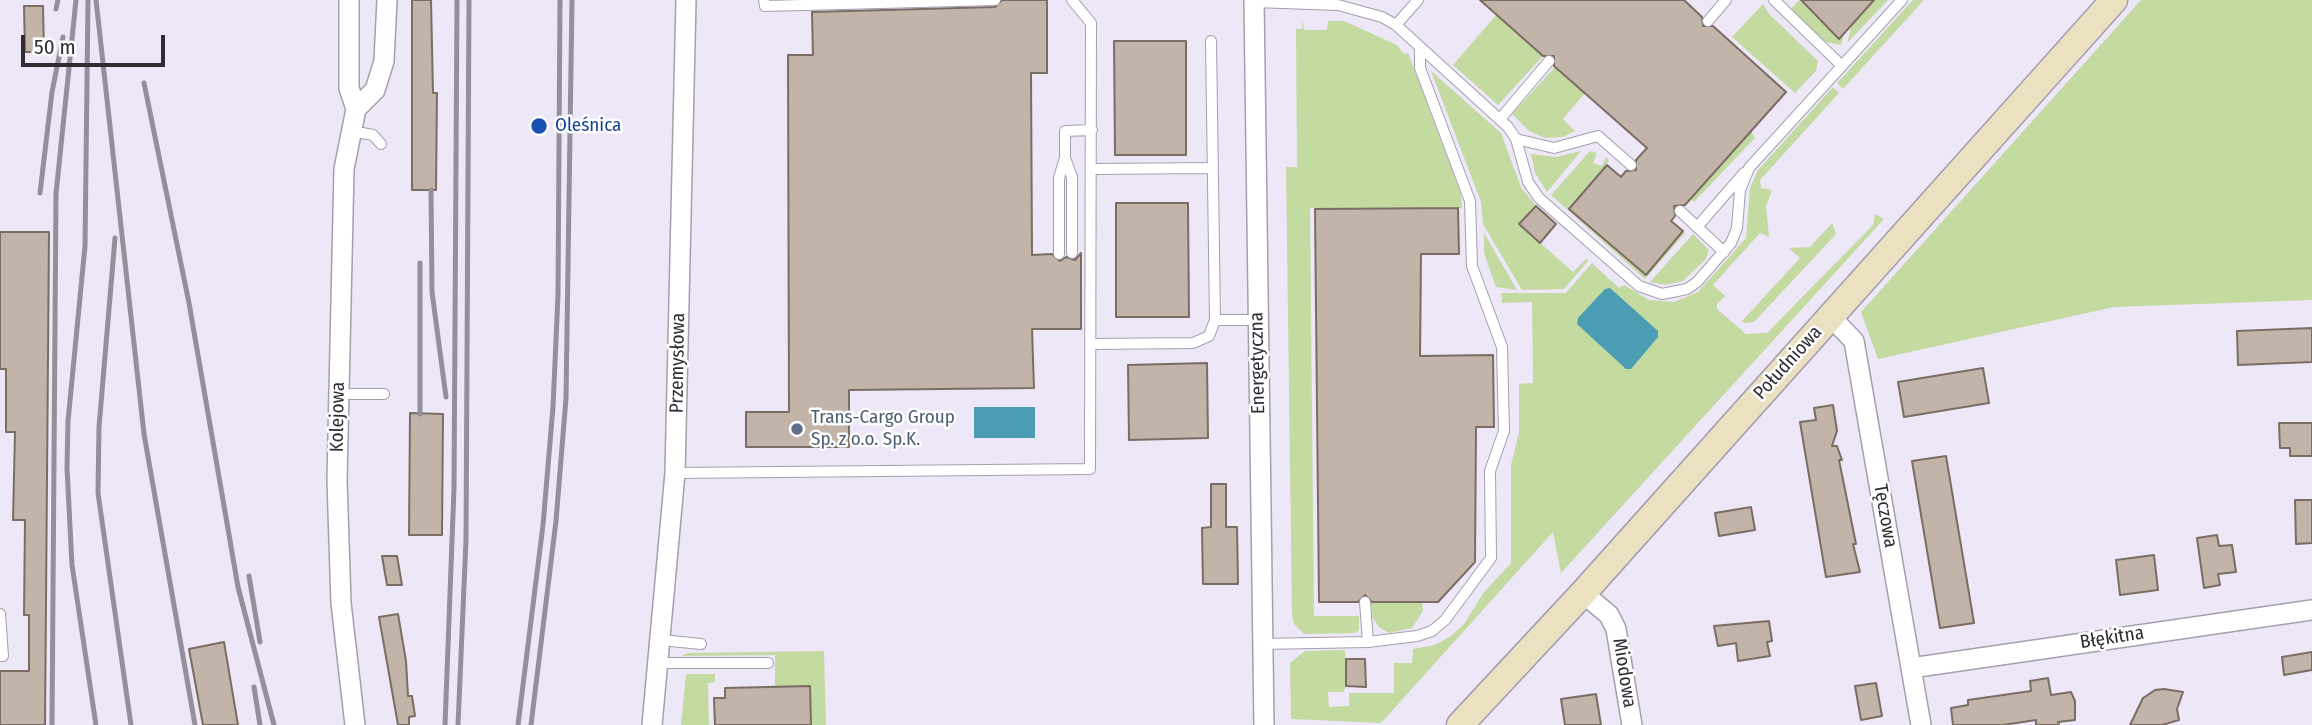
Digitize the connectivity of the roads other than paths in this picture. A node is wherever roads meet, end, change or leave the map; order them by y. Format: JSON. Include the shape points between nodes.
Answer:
{"nodes":[{"id":1,"x":349,"y":0,"type":"edge"},
{"id":2,"x":387,"y":0,"type":"edge"},
{"id":3,"x":686,"y":0,"type":"edge"},
{"id":4,"x":764,"y":0,"type":"edge"},
{"id":5,"x":995,"y":0,"type":"edge"},
{"id":6,"x":1072,"y":0,"type":"edge"},
{"id":7,"x":1418,"y":0,"type":"edge"},
{"id":8,"x":1726,"y":0,"type":"edge"},
{"id":9,"x":1774,"y":0,"type":"edge"},
{"id":10,"x":1902,"y":0,"type":"edge"},
{"id":11,"x":2114,"y":0,"type":"edge"},
{"id":12,"x":1254,"y":1,"type":"edge"},
{"id":13,"x":1708,"y":21,"type":"dead end"},
{"id":14,"x":1396,"y":25,"type":"junction"},
{"id":15,"x":1211,"y":41,"type":"dead end"},
{"id":16,"x":1420,"y":48,"type":"junction"},
{"id":17,"x":1549,"y":61,"type":"dead end"},
{"id":18,"x":1842,"y":66,"type":"junction"},
{"id":19,"x":356,"y":110,"type":"junction"},
{"id":20,"x":1500,"y":119,"type":"junction"},
{"id":21,"x":1092,"y":130,"type":"junction"},
{"id":22,"x":351,"y":131,"type":"junction"},
{"id":23,"x":1516,"y":139,"type":"junction"},
{"id":24,"x":381,"y":144,"type":"dead end"},
{"id":25,"x":1065,"y":158,"type":"junction"},
{"id":26,"x":1631,"y":165,"type":"dead end"},
{"id":27,"x":1213,"y":168,"type":"junction"},
{"id":28,"x":1749,"y":168,"type":"junction"},
{"id":29,"x":1092,"y":169,"type":"junction"},
{"id":30,"x":1680,"y":211,"type":"dead end"},
{"id":31,"x":1697,"y":227,"type":"junction"},
{"id":32,"x":1724,"y":252,"type":"junction"},
{"id":33,"x":1072,"y":253,"type":"dead end"},
{"id":34,"x":1059,"y":254,"type":"dead end"},
{"id":35,"x":1829,"y":316,"type":"junction"},
{"id":36,"x":1215,"y":320,"type":"junction"},
{"id":37,"x":1258,"y":320,"type":"junction"},
{"id":38,"x":1092,"y":344,"type":"junction"},
{"id":39,"x":338,"y":394,"type":"junction"},
{"id":40,"x":384,"y":394,"type":"dead end"},
{"id":41,"x":675,"y":473,"type":"junction"},
{"id":42,"x":1583,"y":593,"type":"junction"},
{"id":43,"x":1365,"y":602,"type":"dead end"},
{"id":44,"x":2312,"y":610,"type":"edge"},
{"id":45,"x":0,"y":614,"type":"edge"},
{"id":46,"x":661,"y":640,"type":"junction"},
{"id":47,"x":1368,"y":642,"type":"junction"},
{"id":48,"x":701,"y":644,"type":"dead end"},
{"id":49,"x":1261,"y":644,"type":"junction"},
{"id":50,"x":0,"y":656,"type":"edge"},
{"id":51,"x":658,"y":663,"type":"junction"},
{"id":52,"x":768,"y":663,"type":"dead end"},
{"id":53,"x":1911,"y":668,"type":"junction"},
{"id":54,"x":355,"y":725,"type":"edge"},
{"id":55,"x":652,"y":725,"type":"edge"},
{"id":56,"x":1264,"y":725,"type":"edge"},
{"id":57,"x":1460,"y":725,"type":"edge"},
{"id":58,"x":1632,"y":725,"type":"edge"},
{"id":59,"x":1921,"y":725,"type":"edge"}],
"edges":[{"from":1,"to":19,"type":"street","name":"Kolejowa","via":[[349,88]]},
{"from":2,"to":19,"type":"street","name":"Kolejowa","via":[[384,61],[375,90]]},
{"from":3,"to":41,"type":"street","name":"Przemysłowa"},
{"from":4,"to":5,"type":"lane","via":[[765,6]]},
{"from":6,"to":21,"type":"lane","via":[[1091,23]]},
{"from":7,"to":14,"type":"lane"},
{"from":8,"to":13,"type":"lane"},
{"from":9,"to":18,"type":"lane"},
{"from":10,"to":18,"type":"lane"},
{"from":11,"to":35,"type":"street","name":"Południowa"},
{"from":12,"to":14,"type":"lane","via":[[1338,5]]},
{"from":12,"to":37,"type":"street","name":"Energetyczna"},
{"from":14,"to":16,"type":"lane"},
{"from":15,"to":27,"type":"lane"},
{"from":16,"to":20,"type":"lane"},
{"from":16,"to":47,"type":"lane","via":[[1420,68],[1470,201],[1472,266],[1502,346],[1504,431],[1490,471],[1490,558],[1432,631]]},
{"from":17,"to":20,"type":"lane"},
{"from":18,"to":28,"type":"lane"},
{"from":19,"to":22,"type":"street","name":"Kolejowa"},
{"from":20,"to":23,"type":"lane"},
{"from":21,"to":25,"type":"lane","via":[[1065,131]]},
{"from":21,"to":29,"type":"lane"},
{"from":22,"to":24,"type":"lane","via":[[373,135]]},
{"from":22,"to":39,"type":"street","name":"Kolejowa","via":[[344,169]]},
{"from":23,"to":26,"type":"lane","via":[[1554,148],[1598,136]]},
{"from":23,"to":32,"type":"lane","via":[[1528,182],[1539,198],[1650,292],[1687,289]]},
{"from":25,"to":33,"type":"lane","via":[[1072,177]]},
{"from":25,"to":34,"type":"lane","via":[[1059,178]]},
{"from":27,"to":29,"type":"lane"},
{"from":27,"to":36,"type":"lane"},
{"from":28,"to":31,"type":"lane"},
{"from":28,"to":32,"type":"lane","via":[[1740,190],[1737,228]]},
{"from":29,"to":38,"type":"lane"},
{"from":30,"to":31,"type":"lane"},
{"from":31,"to":32,"type":"lane"},
{"from":35,"to":42,"type":"street","name":"Południowa"},
{"from":35,"to":53,"type":"street","name":"Tęczowa","via":[[1854,341]]},
{"from":36,"to":37,"type":"lane"},
{"from":36,"to":38,"type":"lane","via":[[1209,336],[1193,343]]},
{"from":37,"to":49,"type":"street","name":"Energetyczna"},
{"from":38,"to":41,"type":"lane","via":[[1090,469]]},
{"from":39,"to":40,"type":"lane"},
{"from":39,"to":54,"type":"street","name":"Kolejowa","via":[[339,568]]},
{"from":41,"to":46,"type":"street","name":"Przemysłowa"},
{"from":42,"to":57,"type":"street","name":"Południowa"},
{"from":42,"to":58,"type":"street","name":"Miodowa","via":[[1609,615],[1616,629]]},
{"from":43,"to":47,"type":"lane"},
{"from":44,"to":53,"type":"street","name":"Błękitna"},
{"from":45,"to":50,"type":"lane"},
{"from":46,"to":48,"type":"lane"},
{"from":46,"to":51,"type":"street","name":"Przemysłowa"},
{"from":47,"to":49,"type":"lane"},
{"from":49,"to":56,"type":"street","name":"Energetyczna"},
{"from":51,"to":52,"type":"lane"},
{"from":51,"to":55,"type":"street","name":"Przemysłowa"},
{"from":53,"to":59,"type":"street","name":"Tęczowa"}]}
